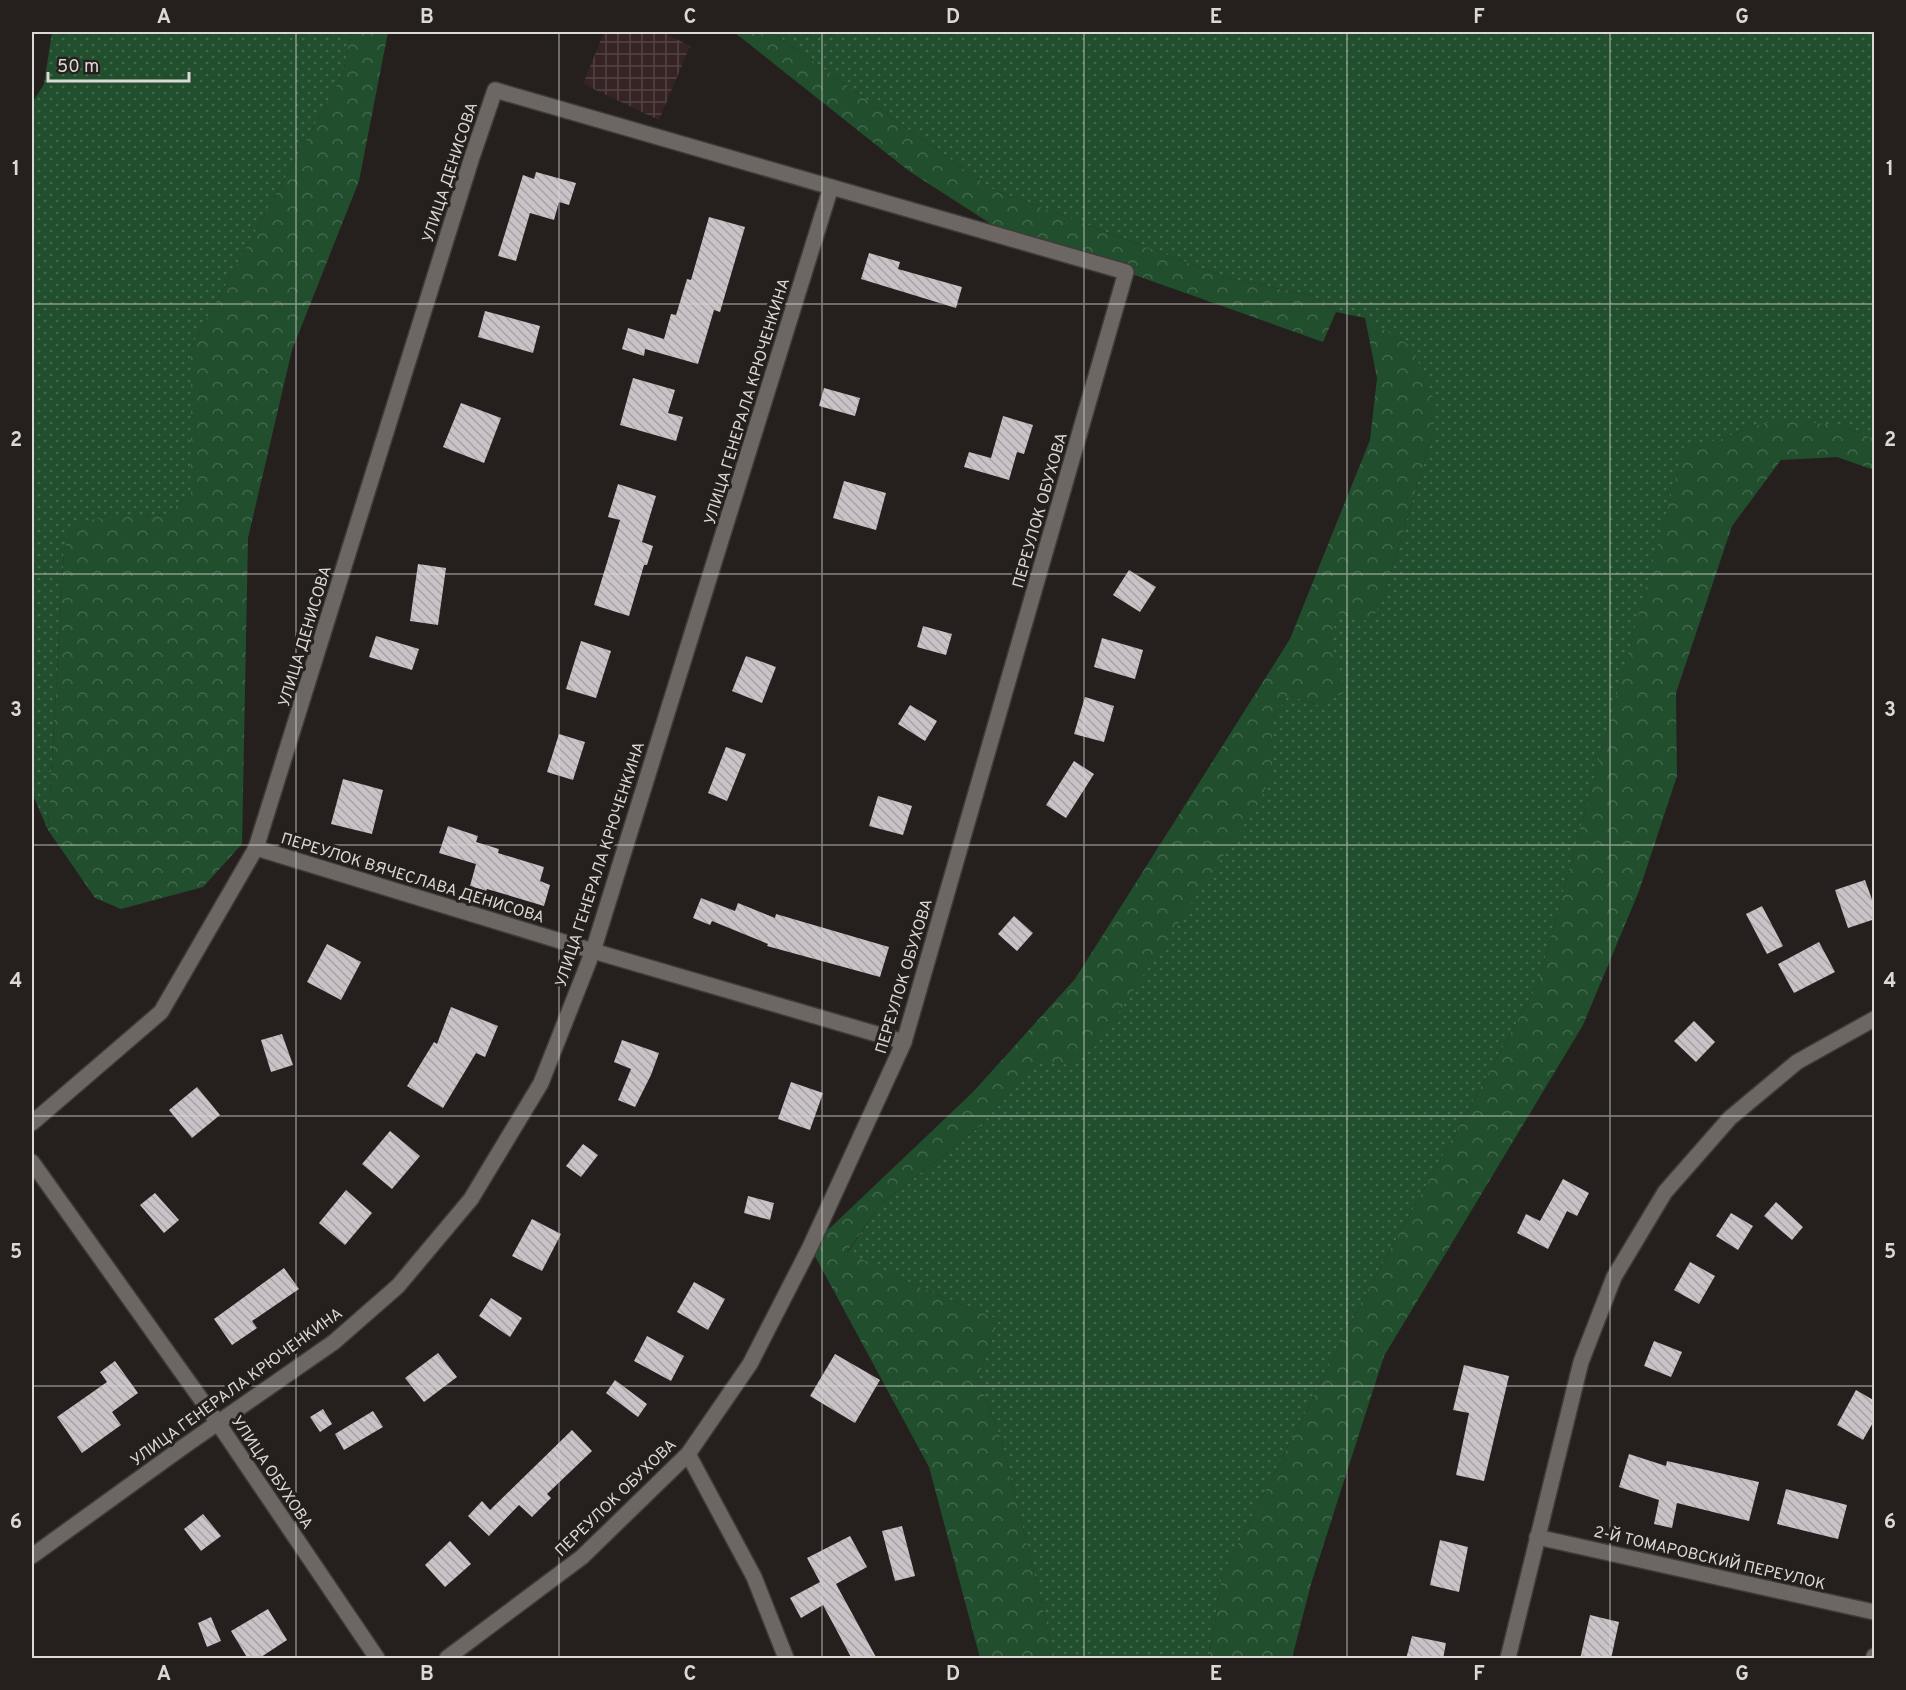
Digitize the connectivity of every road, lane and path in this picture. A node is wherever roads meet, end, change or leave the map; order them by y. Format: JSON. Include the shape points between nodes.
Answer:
{"nodes":[{"id":1,"x":831,"y":187,"type":"junction"},
{"id":2,"x":256,"y":848,"type":"junction"},
{"id":3,"x":593,"y":951,"type":"junction"},
{"id":4,"x":1875,"y":1019,"type":"edge"},
{"id":5,"x":904,"y":1042,"type":"junction"},
{"id":6,"x":32,"y":1123,"type":"edge"},
{"id":7,"x":32,"y":1162,"type":"edge"},
{"id":8,"x":218,"y":1423,"type":"junction"},
{"id":9,"x":688,"y":1454,"type":"junction"},
{"id":10,"x":1537,"y":1537,"type":"junction"},
{"id":11,"x":32,"y":1556,"type":"edge"},
{"id":12,"x":1875,"y":1612,"type":"edge"},
{"id":13,"x":377,"y":1659,"type":"edge"},
{"id":14,"x":447,"y":1659,"type":"edge"},
{"id":15,"x":786,"y":1659,"type":"edge"},
{"id":16,"x":1508,"y":1659,"type":"edge"}],
"edges":[{"from":1,"to":2,"type":"street","name":"УЛИЦА ДЕНИСОВА","via":[[495,90]]},
{"from":1,"to":3,"type":"street","name":"УЛИЦА ГЕНЕРАЛА КРЮЧЕНКИНА"},
{"from":1,"to":5,"type":"street","name":"ПЕРЕУЛОК ОБУХОВА","via":[[1126,272]]},
{"from":2,"to":3,"type":"street","name":"ПЕРЕУЛОК ВЯЧЕСЛАВА ДЕНИСОВА"},
{"from":2,"to":6,"type":"street","name":"УЛИЦА ДЕНИСОВА","via":[[161,1012]]},
{"from":3,"to":5,"type":"street","name":"ПЕРЕУЛОК ВЯЧЕСЛАВА ДЕНИСОВА"},
{"from":3,"to":8,"type":"street","name":"УЛИЦА ГЕНЕРАЛА КРЮЧЕНКИНА","via":[[541,1083],[471,1199],[398,1286],[334,1342]]},
{"from":4,"to":10,"type":"street","via":[[1797,1062],[1730,1118],[1665,1192],[1614,1277],[1581,1362]]},
{"from":5,"to":9,"type":"street","name":"ПЕРЕУЛОК ОБУХОВА","via":[[810,1247],[750,1364]]},
{"from":7,"to":8,"type":"street","name":"УЛИЦА ОБУХОВА"},
{"from":8,"to":11,"type":"street","name":"УЛИЦА ГЕНЕРАЛА КРЮЧЕНКИНА"},
{"from":8,"to":13,"type":"street","name":"УЛИЦА ОБУХОВА"},
{"from":9,"to":14,"type":"street","name":"ПЕРЕУЛОК ОБУХОВА","via":[[582,1557]]},
{"from":9,"to":15,"type":"street","via":[[754,1577]]},
{"from":10,"to":12,"type":"street","name":"2-Й ТОМАРОВСКИЙ ПЕРЕУЛОК"},
{"from":10,"to":16,"type":"street"}]}
